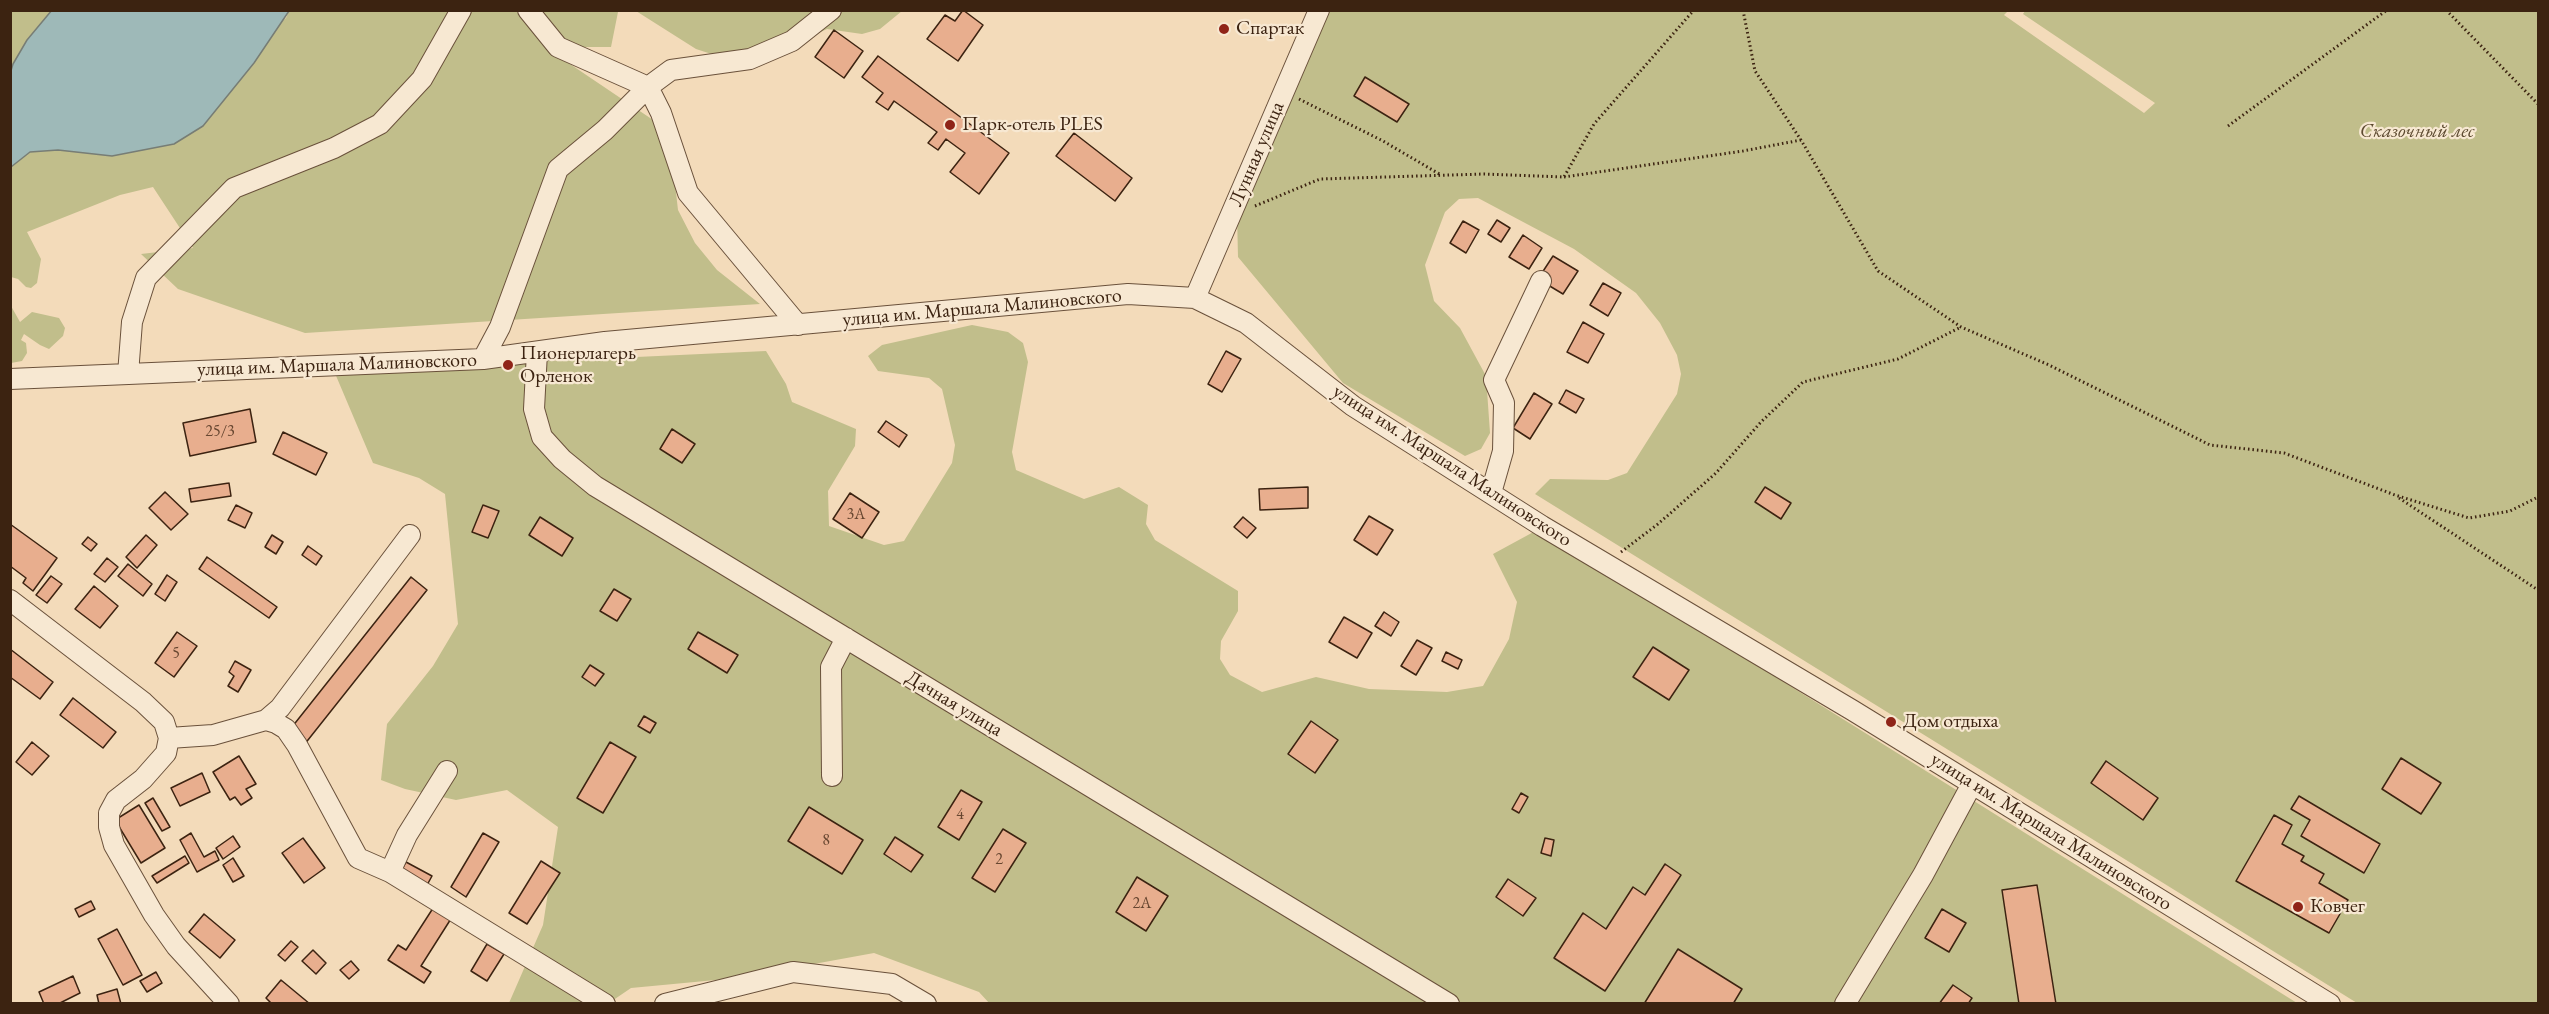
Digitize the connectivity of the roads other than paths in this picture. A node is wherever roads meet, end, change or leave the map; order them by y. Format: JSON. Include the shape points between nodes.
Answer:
{"nodes":[{"id":1,"x":461,"y":10,"type":"edge"},
{"id":2,"x":528,"y":10,"type":"edge"},
{"id":3,"x":831,"y":10,"type":"edge"},
{"id":4,"x":1319,"y":10,"type":"edge"},
{"id":5,"x":648,"y":87,"type":"junction"},
{"id":6,"x":1542,"y":281,"type":"dead end"},
{"id":7,"x":1195,"y":298,"type":"junction"},
{"id":8,"x":798,"y":325,"type":"junction"},
{"id":9,"x":537,"y":352,"type":"junction"},
{"id":10,"x":483,"y":359,"type":"junction"},
{"id":11,"x":128,"y":374,"type":"junction"},
{"id":12,"x":10,"y":379,"type":"edge"},
{"id":13,"x":1491,"y":493,"type":"junction"},
{"id":14,"x":410,"y":535,"type":"dead end"},
{"id":15,"x":10,"y":600,"type":"edge"},
{"id":16,"x":846,"y":638,"type":"junction"},
{"id":17,"x":266,"y":720,"type":"junction"},
{"id":18,"x":169,"y":738,"type":"junction"},
{"id":19,"x":447,"y":771,"type":"dead end"},
{"id":20,"x":832,"y":776,"type":"dead end"},
{"id":21,"x":1972,"y":784,"type":"junction"},
{"id":22,"x":390,"y":872,"type":"junction"},
{"id":23,"x":229,"y":1004,"type":"edge"},
{"id":24,"x":605,"y":1004,"type":"edge"},
{"id":25,"x":666,"y":1004,"type":"edge"},
{"id":26,"x":926,"y":1004,"type":"edge"},
{"id":27,"x":1449,"y":1004,"type":"edge"},
{"id":28,"x":1845,"y":1004,"type":"edge"},
{"id":29,"x":2330,"y":1004,"type":"edge"}],
"edges":[{"from":1,"to":11,"type":"street","via":[[422,79],[380,124],[334,148],[234,188],[146,278],[132,322]]},
{"from":2,"to":5,"type":"street","via":[[558,46]]},
{"from":3,"to":5,"type":"street","via":[[792,41],[750,59],[671,70]]},
{"from":4,"to":7,"type":"street","name":"Лунная улица"},
{"from":5,"to":8,"type":"street","via":[[688,193]]},
{"from":5,"to":10,"type":"street","via":[[558,169],[500,327]]},
{"from":6,"to":13,"type":"street","via":[[1494,381],[1504,403],[1503,451]]},
{"from":7,"to":8,"type":"street","name":"улица им. Маршала Малиновского","via":[[1128,294]]},
{"from":7,"to":13,"type":"street","name":"улица им. Маршала Малиновского","via":[[1246,322],[1353,406]]},
{"from":8,"to":9,"type":"street","name":"улица им. Маршала Малиновского"},
{"from":9,"to":10,"type":"street","name":"улица им. Маршала Малиновского"},
{"from":9,"to":16,"type":"street","name":"Дачная улица","via":[[534,409],[542,437],[562,459],[595,486]]},
{"from":10,"to":11,"type":"street","name":"улица им. Маршала Малиновского"},
{"from":11,"to":12,"type":"street","name":"улица им. Маршала Малиновского"},
{"from":13,"to":21,"type":"street","name":"улица им. Маршала Малиновского"},
{"from":14,"to":17,"type":"street","via":[[280,708]]},
{"from":15,"to":18,"type":"street","via":[[143,702],[164,722]]},
{"from":16,"to":20,"type":"street","via":[[831,667]]},
{"from":16,"to":27,"type":"street","name":"Дачная улица"},
{"from":17,"to":18,"type":"street","via":[[213,735]]},
{"from":17,"to":22,"type":"street","via":[[286,729],[297,745],[358,858]]},
{"from":18,"to":23,"type":"street","via":[[166,753],[158,764],[116,800],[109,813],[109,827],[114,845],[154,915]]},
{"from":19,"to":22,"type":"street","via":[[407,835]]},
{"from":21,"to":28,"type":"street","via":[[1923,875]]},
{"from":21,"to":29,"type":"street","name":"улица им. Маршала Малиновского"},
{"from":22,"to":24,"type":"street"},
{"from":25,"to":26,"type":"street","via":[[793,972],[892,984]]}]}
